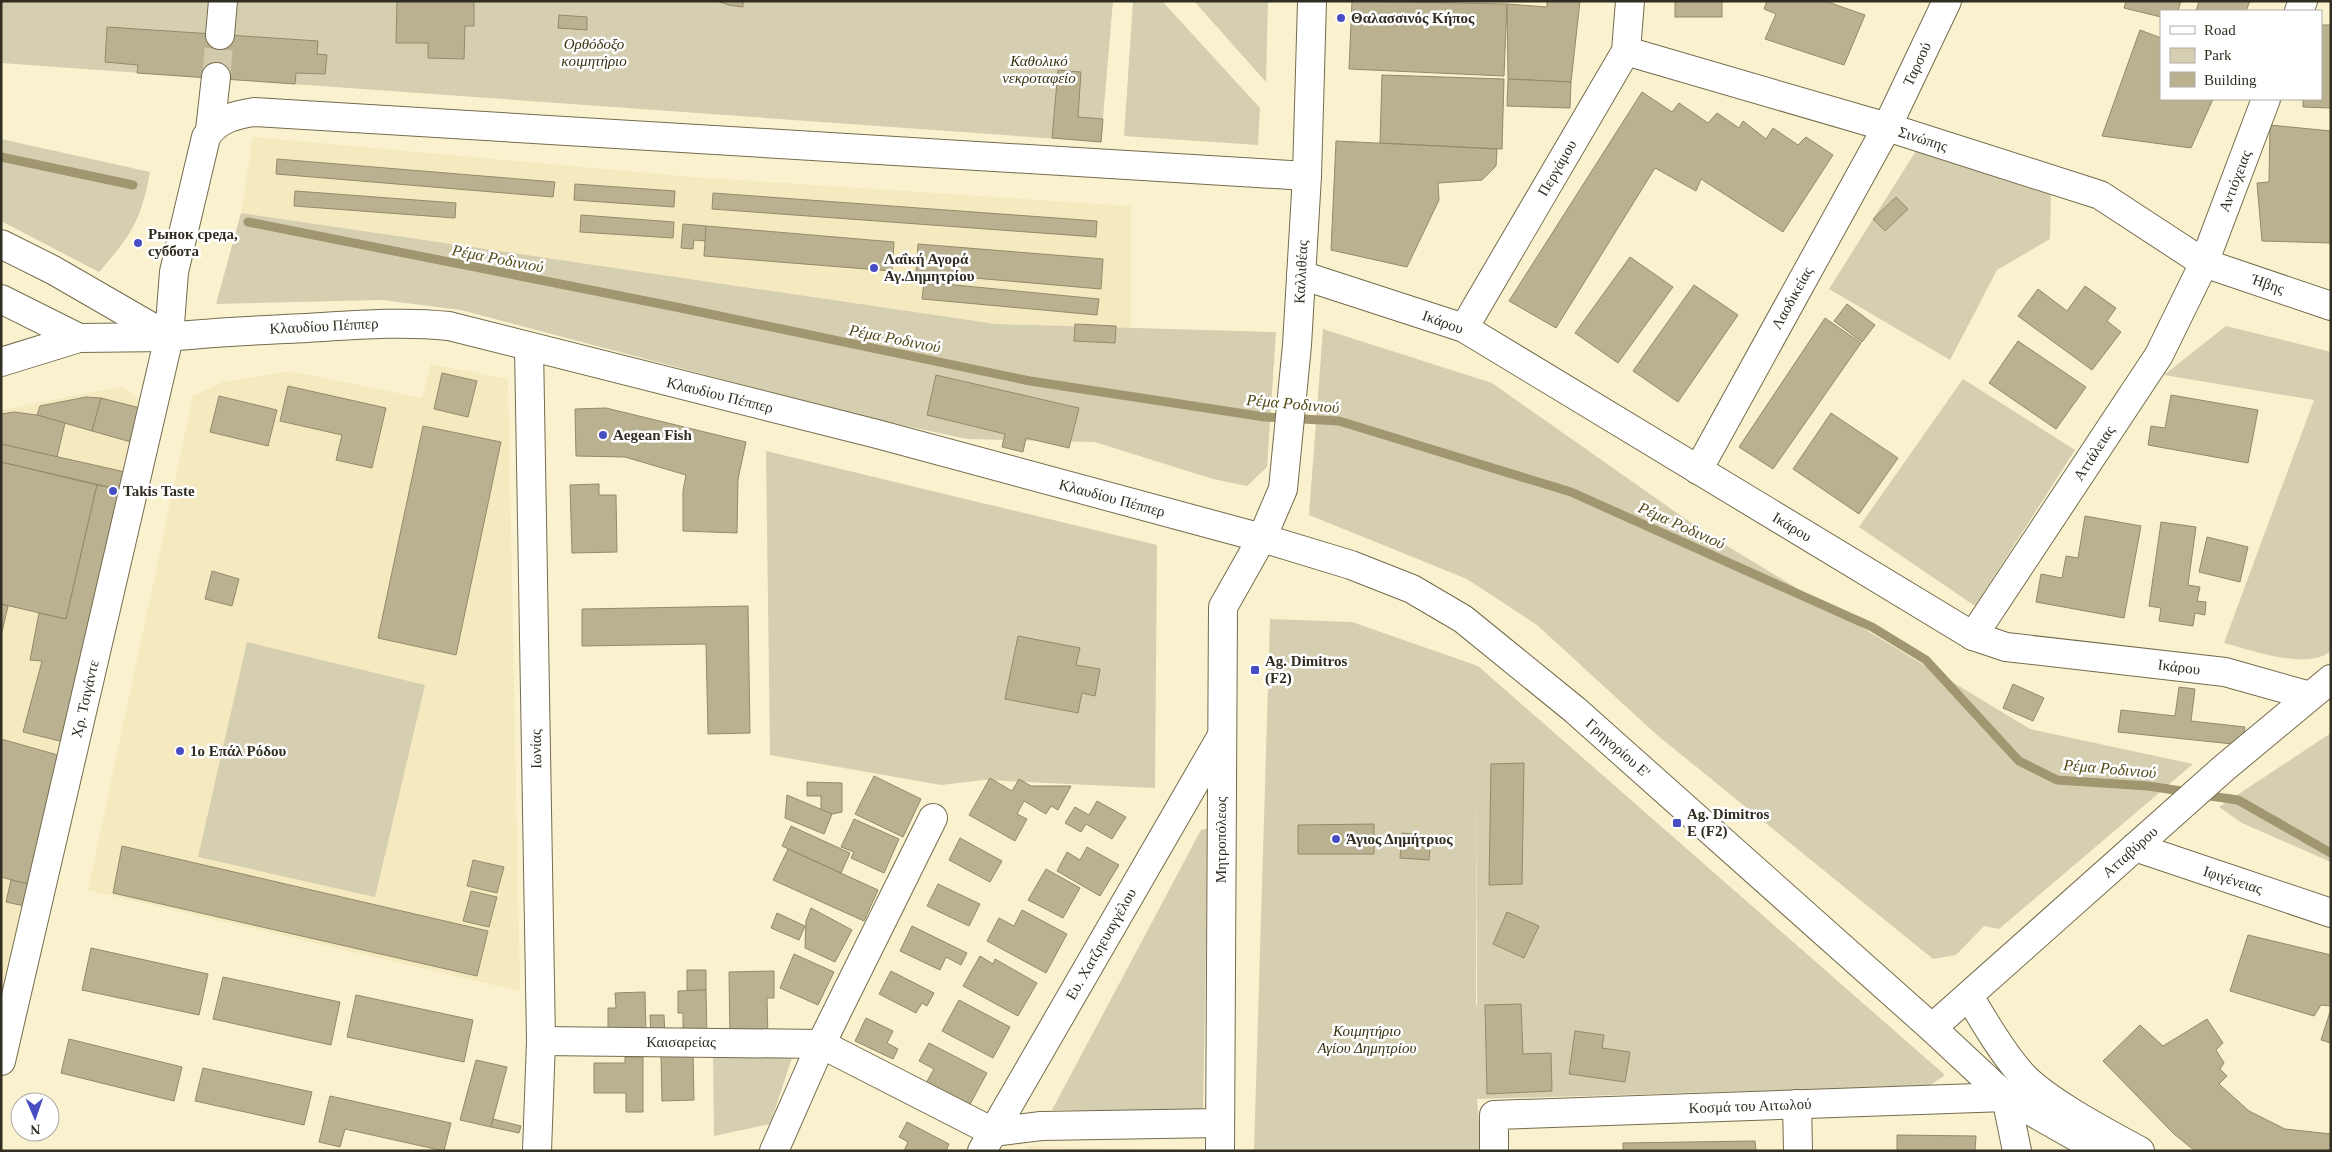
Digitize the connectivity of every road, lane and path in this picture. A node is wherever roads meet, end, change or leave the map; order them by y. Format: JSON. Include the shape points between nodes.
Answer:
{"nodes":[{"id":1,"x":223,"y":1,"type":"edge"},
{"id":2,"x":1312,"y":1,"type":"edge"},
{"id":3,"x":1630,"y":1,"type":"edge"},
{"id":4,"x":1947,"y":1,"type":"edge"},
{"id":5,"x":220,"y":35,"type":"tunnel mouth"},
{"id":6,"x":1626,"y":51,"type":"junction"},
{"id":7,"x":216,"y":77,"type":"tunnel mouth"},
{"id":8,"x":2266,"y":100,"type":"edge"},
{"id":9,"x":1887,"y":127,"type":"junction"},
{"id":10,"x":210,"y":130,"type":"junction"},
{"id":11,"x":1307,"y":176,"type":"junction"},
{"id":12,"x":1,"y":244,"type":"edge"},
{"id":13,"x":2204,"y":263,"type":"junction"},
{"id":14,"x":1301,"y":275,"type":"junction"},
{"id":15,"x":1,"y":299,"type":"edge"},
{"id":16,"x":2331,"y":306,"type":"edge"},
{"id":17,"x":1464,"y":328,"type":"junction"},
{"id":18,"x":169,"y":337,"type":"junction"},
{"id":19,"x":79,"y":338,"type":"junction"},
{"id":20,"x":529,"y":347,"type":"junction"},
{"id":21,"x":1,"y":362,"type":"edge"},
{"id":22,"x":1698,"y":470,"type":"junction"},
{"id":23,"x":1262,"y":538,"type":"junction"},
{"id":24,"x":1973,"y":636,"type":"junction"},
{"id":25,"x":2331,"y":679,"type":"edge"},
{"id":26,"x":2310,"y":696,"type":"junction"},
{"id":27,"x":1221,"y":738,"type":"junction"},
{"id":28,"x":933,"y":818,"type":"dead end"},
{"id":29,"x":2135,"y":847,"type":"junction"},
{"id":30,"x":2331,"y":913,"type":"edge"},
{"id":31,"x":1969,"y":996,"type":"junction"},
{"id":32,"x":1932,"y":1028,"type":"junction"},
{"id":33,"x":541,"y":1041,"type":"junction"},
{"id":34,"x":821,"y":1044,"type":"junction"},
{"id":35,"x":1,"y":1062,"type":"edge"},
{"id":36,"x":2024,"y":1077,"type":"junction"},
{"id":37,"x":2006,"y":1097,"type":"junction"},
{"id":38,"x":1797,"y":1104,"type":"junction"},
{"id":39,"x":1220,"y":1122,"type":"junction"},
{"id":40,"x":988,"y":1141,"type":"edge"},
{"id":41,"x":537,"y":1151,"type":"edge"},
{"id":42,"x":774,"y":1151,"type":"edge"},
{"id":43,"x":1220,"y":1151,"type":"edge"},
{"id":44,"x":1494,"y":1151,"type":"edge"},
{"id":45,"x":1798,"y":1151,"type":"edge"},
{"id":46,"x":2017,"y":1151,"type":"edge"},
{"id":47,"x":2101,"y":1151,"type":"edge"},
{"id":48,"x":2140,"y":1151,"type":"edge"}],
"edges":[{"from":1,"to":5,"type":"street"},
{"from":2,"to":11,"type":"street","name":"Καλλιθέας"},
{"from":3,"to":6,"type":"street","name":"Περγάμου"},
{"from":4,"to":9,"type":"street","name":"Ταρσού"},
{"from":6,"to":9,"type":"street","name":"Σινώπης"},
{"from":6,"to":17,"type":"street","name":"Περγάμου"},
{"from":7,"to":10,"type":"street","name":"Χρ. Τσιγάντε"},
{"from":8,"to":13,"type":"street","name":"Αντιόχειας"},
{"from":9,"to":13,"type":"street","name":"Σινώπης","via":[[2100,195]]},
{"from":9,"to":22,"type":"street","name":"Λαοδικείας"},
{"from":10,"to":11,"type":"street","via":[[228,117],[254,112]]},
{"from":10,"to":18,"type":"street","name":"Χρ. Τσιγάντε","via":[[174,272]]},
{"from":11,"to":14,"type":"street","name":"Καλλιθέας"},
{"from":12,"to":18,"type":"street","via":[[54,270]]},
{"from":13,"to":16,"type":"street","name":"Ήβης"},
{"from":13,"to":24,"type":"street","name":"Αττάλειας","via":[[2159,355]]},
{"from":14,"to":17,"type":"street","name":"Ικάρου"},
{"from":14,"to":23,"type":"street","name":"Καλλιθέας","via":[[1283,490]]},
{"from":15,"to":19,"type":"street"},
{"from":17,"to":22,"type":"street","name":"Ικάρου"},
{"from":18,"to":19,"type":"street","name":"Κλαυδίου Πέππερ"},
{"from":18,"to":20,"type":"street","name":"Κλαυδίου Πέππερ","via":[[226,330],[412,322],[449,326]]},
{"from":18,"to":35,"type":"street","name":"Χρ. Τσιγάντε"},
{"from":19,"to":21,"type":"street"},
{"from":20,"to":23,"type":"street","name":"Κλαυδίου Πέππερ","via":[[877,434]]},
{"from":20,"to":33,"type":"street","name":"Ιωνίας"},
{"from":22,"to":24,"type":"street","name":"Ικάρου"},
{"from":23,"to":27,"type":"street","name":"Μητροπόλεως","via":[[1223,606]]},
{"from":23,"to":32,"type":"street","name":"Γρηγορίου Ε'","via":[[1351,565],[1412,589],[1463,619],[1575,710]]},
{"from":24,"to":26,"type":"street","name":"Ικάρου","via":[[2006,646],[2225,672]]},
{"from":25,"to":26,"type":"street","name":"Ατταβύρου"},
{"from":26,"to":29,"type":"street","name":"Ατταβύρου"},
{"from":27,"to":39,"type":"street","name":"Μητροπόλεως"},
{"from":27,"to":40,"type":"street","name":"Ευ. Χατζηευαγγέλου"},
{"from":28,"to":34,"type":"street"},
{"from":29,"to":30,"type":"street","name":"Ιφιγένειας"},
{"from":29,"to":31,"type":"street","name":"Ατταβύρου"},
{"from":31,"to":32,"type":"street","name":"Ατταβύρου"},
{"from":31,"to":36,"type":"street","via":[[1996,1041]]},
{"from":32,"to":37,"type":"street","name":"Γρηγορίου Ε'"},
{"from":33,"to":34,"type":"street","name":"Καισαρείας"},
{"from":33,"to":41,"type":"street","name":"Ιωνίας"},
{"from":34,"to":40,"type":"street","name":"Καισαρείας"},
{"from":34,"to":42,"type":"street"},
{"from":36,"to":37,"type":"street"},
{"from":36,"to":48,"type":"street","via":[[2055,1100]]},
{"from":37,"to":38,"type":"street","name":"Κοσμά του Αιτωλού"},
{"from":37,"to":46,"type":"street"},
{"from":37,"to":47,"type":"street","name":"Γρηγορίου Ε'"},
{"from":38,"to":44,"type":"street","name":"Κοσμά του Αιτωλού","via":[[1494,1115]]},
{"from":38,"to":45,"type":"street"},
{"from":39,"to":40,"type":"street","via":[[1040,1126]]},
{"from":39,"to":43,"type":"street","name":"Μητροπόλεως"}]}
